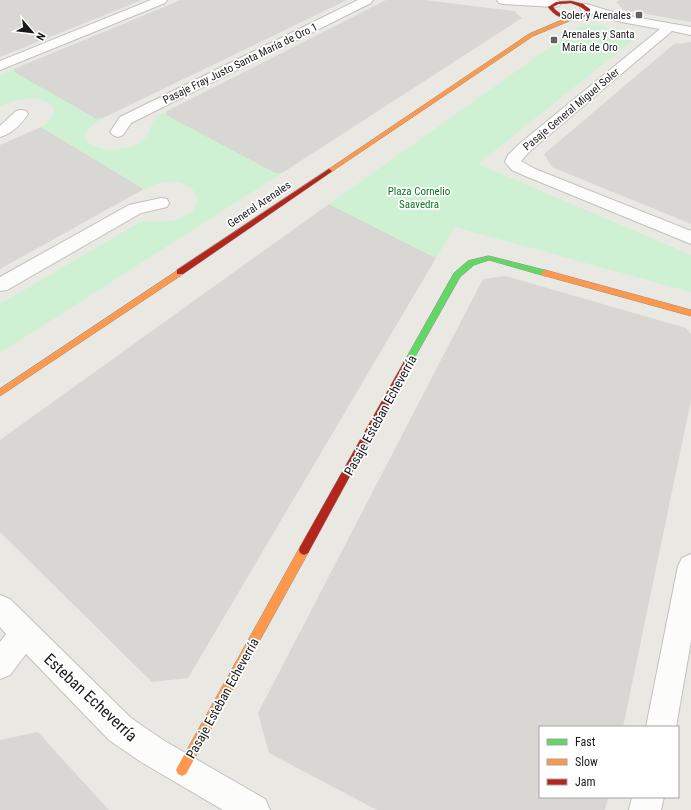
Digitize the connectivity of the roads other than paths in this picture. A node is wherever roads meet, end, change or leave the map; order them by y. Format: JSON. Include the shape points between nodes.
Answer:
{"nodes":[{"id":1,"x":161,"y":0,"type":"edge"},
{"id":2,"x":367,"y":0,"type":"edge"},
{"id":3,"x":503,"y":0,"type":"edge"},
{"id":4,"x":587,"y":5,"type":"edge"},
{"id":5,"x":558,"y":6,"type":"edge"},
{"id":6,"x":573,"y":18,"type":"junction"},
{"id":7,"x":621,"y":18,"type":"junction"},
{"id":8,"x":670,"y":27,"type":"junction"},
{"id":9,"x":691,"y":31,"type":"edge"},
{"id":10,"x":531,"y":35,"type":"junction"},
{"id":11,"x":0,"y":66,"type":"edge"},
{"id":12,"x":20,"y":114,"type":"dead end"},
{"id":13,"x":0,"y":132,"type":"edge"},
{"id":14,"x":118,"y":132,"type":"dead end"},
{"id":15,"x":161,"y":203,"type":"dead end"},
{"id":16,"x":691,"y":238,"type":"edge"},
{"id":17,"x":0,"y":285,"type":"edge"},
{"id":18,"x":691,"y":313,"type":"edge"},
{"id":19,"x":0,"y":393,"type":"edge"},
{"id":20,"x":691,"y":566,"type":"edge"},
{"id":21,"x":0,"y":608,"type":"edge"},
{"id":22,"x":24,"y":633,"type":"junction"},
{"id":23,"x":0,"y":665,"type":"edge"},
{"id":24,"x":661,"y":726,"type":"edge"},
{"id":25,"x":182,"y":770,"type":"junction"},
{"id":26,"x":648,"y":798,"type":"edge"},
{"id":27,"x":254,"y":810,"type":"edge"},
{"id":28,"x":645,"y":810,"type":"edge"}],
"edges":[{"from":1,"to":11,"type":"street"},
{"from":2,"to":14,"type":"street","name":"Pasaje Fray Justo Santa María de Oro 1","via":[[125,120]]},
{"from":3,"to":5,"type":"street"},
{"from":4,"to":5,"type":"street","via":[[577,3]]},
{"from":4,"to":6,"type":"street","name":"General Arenales","via":[[586,14]]},
{"from":4,"to":7,"type":"street"},
{"from":5,"to":6,"type":"street","via":[[561,16]]},
{"from":5,"to":10,"type":"street","name":"General Arenales"},
{"from":6,"to":7,"type":"street"},
{"from":6,"to":10,"type":"street","name":"General Arenales"},
{"from":7,"to":8,"type":"street"},
{"from":8,"to":9,"type":"street"},
{"from":8,"to":16,"type":"street","name":"Pasaje General Miguel Soler","via":[[524,148],[513,162],[524,170]]},
{"from":10,"to":19,"type":"street","name":"General Arenales"},
{"from":12,"to":13,"type":"street"},
{"from":15,"to":17,"type":"street","via":[[134,209]]},
{"from":18,"to":25,"type":"street","name":"Pasaje Esteban Echeverría","via":[[512,263],[489,258],[467,264],[457,276]]},
{"from":20,"to":24,"type":"street"},
{"from":21,"to":22,"type":"street","name":"Esteban Echeverría"},
{"from":22,"to":23,"type":"street"},
{"from":22,"to":25,"type":"street","name":"Esteban Echeverría","via":[[120,729]]},
{"from":25,"to":27,"type":"street","name":"Esteban Echeverría"},
{"from":26,"to":28,"type":"street"}]}
